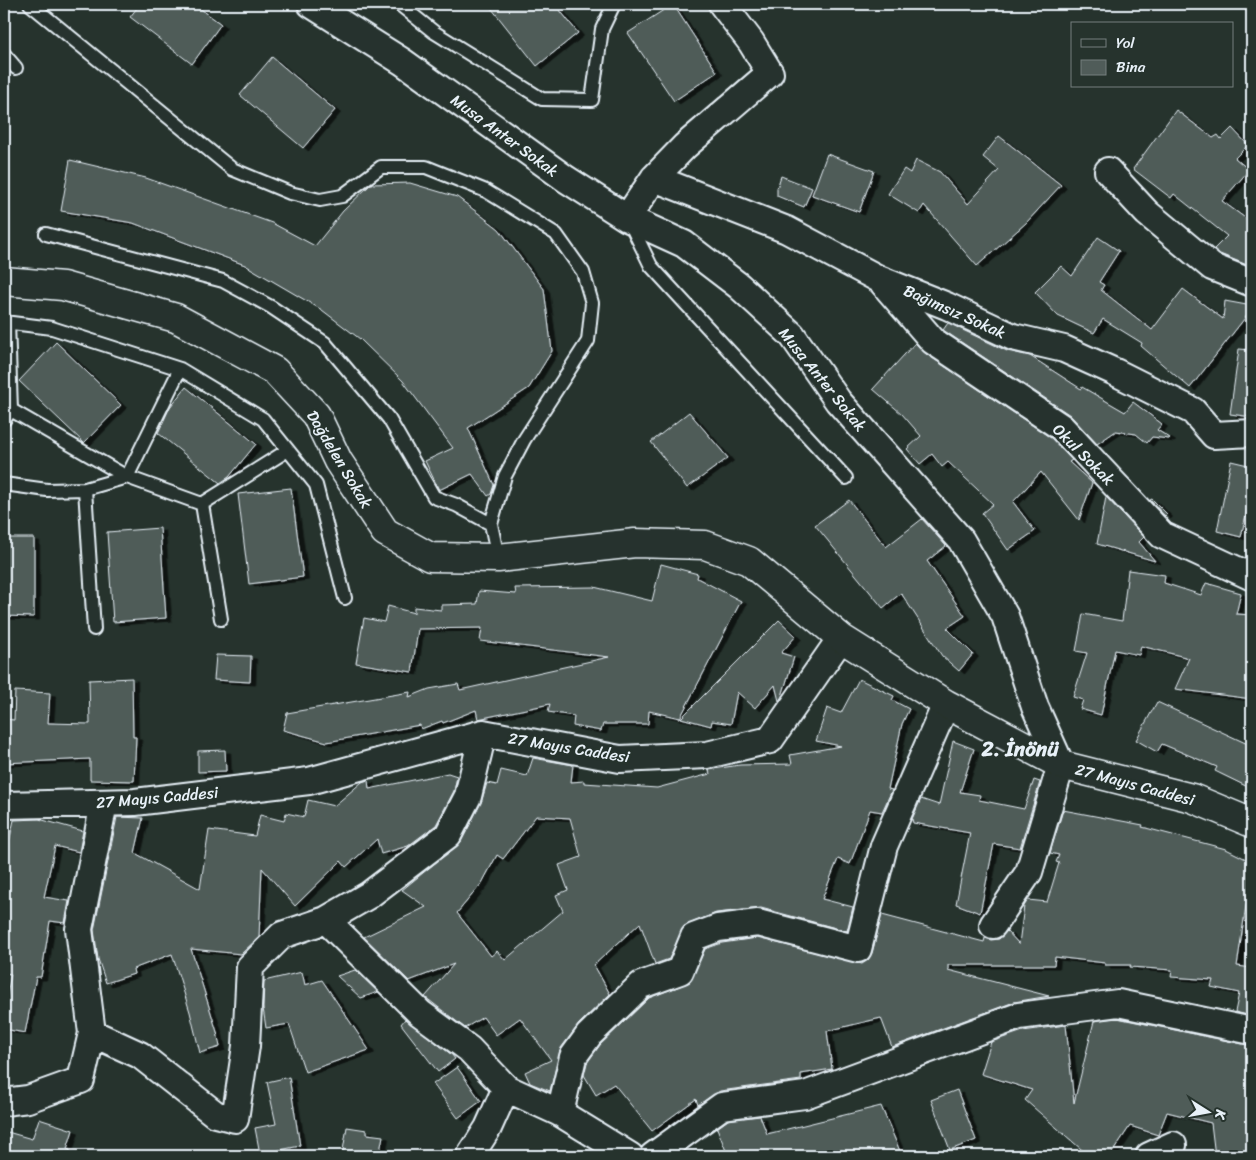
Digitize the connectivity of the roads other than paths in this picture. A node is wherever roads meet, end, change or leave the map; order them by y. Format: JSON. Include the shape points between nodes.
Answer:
{"nodes":[{"id":1,"x":30,"y":4,"type":"edge"},
{"id":2,"x":311,"y":4,"type":"edge"},
{"id":3,"x":399,"y":4,"type":"edge"},
{"id":4,"x":614,"y":4,"type":"edge"},
{"id":5,"x":721,"y":4,"type":"edge"},
{"id":6,"x":4,"y":54,"type":"edge"},
{"id":7,"x":16,"y":68,"type":"dead end"},
{"id":8,"x":1108,"y":171,"type":"dead end"},
{"id":9,"x":654,"y":178,"type":"junction"},
{"id":10,"x":627,"y":218,"type":"junction"},
{"id":11,"x":46,"y":234,"type":"dead end"},
{"id":12,"x":879,"y":279,"type":"junction"},
{"id":13,"x":4,"y":281,"type":"edge"},
{"id":14,"x":1252,"y":283,"type":"edge"},
{"id":15,"x":6,"y":322,"type":"edge"},
{"id":16,"x":180,"y":369,"type":"junction"},
{"id":17,"x":8,"y":415,"type":"edge"},
{"id":18,"x":1252,"y":433,"type":"edge"},
{"id":19,"x":288,"y":450,"type":"junction"},
{"id":20,"x":127,"y":476,"type":"junction"},
{"id":21,"x":846,"y":478,"type":"dead end"},
{"id":22,"x":4,"y":484,"type":"edge"},
{"id":23,"x":85,"y":488,"type":"junction"},
{"id":24,"x":202,"y":504,"type":"junction"},
{"id":25,"x":492,"y":524,"type":"junction"},
{"id":26,"x":498,"y":558,"type":"junction"},
{"id":27,"x":1252,"y":577,"type":"edge"},
{"id":28,"x":346,"y":598,"type":"dead end"},
{"id":29,"x":221,"y":618,"type":"dead end"},
{"id":30,"x":94,"y":629,"type":"dead end"},
{"id":31,"x":840,"y":638,"type":"junction"},
{"id":32,"x":946,"y":704,"type":"junction"},
{"id":33,"x":483,"y":733,"type":"junction"},
{"id":34,"x":1061,"y":765,"type":"junction"},
{"id":35,"x":104,"y":803,"type":"junction"},
{"id":36,"x":4,"y":805,"type":"edge"},
{"id":37,"x":1252,"y":823,"type":"edge"},
{"id":38,"x":326,"y":920,"type":"junction"},
{"id":39,"x":993,"y":925,"type":"dead end"},
{"id":40,"x":1252,"y":1031,"type":"edge"},
{"id":41,"x":92,"y":1033,"type":"junction"},
{"id":42,"x":506,"y":1088,"type":"junction"},
{"id":43,"x":4,"y":1102,"type":"edge"},
{"id":44,"x":560,"y":1114,"type":"junction"},
{"id":45,"x":1173,"y":1145,"type":"dead end"},
{"id":46,"x":470,"y":1156,"type":"edge"},
{"id":47,"x":630,"y":1156,"type":"edge"},
{"id":48,"x":653,"y":1156,"type":"edge"},
{"id":49,"x":1148,"y":1156,"type":"edge"}],
"edges":[{"from":1,"to":25,"type":"lane","via":[[232,169],[290,193],[320,200],[342,196],[381,167],[426,167],[486,190],[556,234],[583,272],[592,303],[588,342],[509,468]]},
{"from":2,"to":10,"type":"street","name":"Musa Anter Sokak","via":[[403,62],[566,179]]},
{"from":3,"to":4,"type":"lane","via":[[434,32],[542,99],[592,100],[602,29]]},
{"from":5,"to":9,"type":"street","via":[[770,73],[685,146]]},
{"from":6,"to":7,"type":"lane"},
{"from":8,"to":14,"type":"street","via":[[1147,213],[1212,266]]},
{"from":9,"to":10,"type":"street"},
{"from":9,"to":12,"type":"street","name":"Bağımsız Sokak","via":[[787,230]]},
{"from":10,"to":21,"type":"lane","via":[[652,266]]},
{"from":10,"to":34,"type":"street","name":"Musa Anter Sokak","via":[[684,244],[739,286],[792,335],[838,400],[961,540],[1005,616],[1035,707]]},
{"from":11,"to":25,"type":"lane","via":[[223,281],[271,307],[325,344],[389,419],[434,497]]},
{"from":12,"to":18,"type":"street","name":"Bağımsız Sokak","via":[[1013,337],[1064,349],[1116,372],[1193,411],[1214,435]]},
{"from":12,"to":27,"type":"street","name":"Okul Sokak","via":[[934,341],[1060,427],[1162,535]]},
{"from":13,"to":26,"type":"street","name":"Dağdelen Sokak","via":[[63,286],[176,318],[275,371],[316,415],[338,460],[385,532],[430,557]]},
{"from":15,"to":16,"type":"lane","via":[[52,328]]},
{"from":15,"to":17,"type":"lane"},
{"from":16,"to":19,"type":"lane","via":[[263,419]]},
{"from":16,"to":20,"type":"lane"},
{"from":17,"to":20,"type":"lane"},
{"from":19,"to":24,"type":"lane"},
{"from":19,"to":28,"type":"lane","via":[[316,485]]},
{"from":20,"to":23,"type":"lane"},
{"from":20,"to":24,"type":"lane"},
{"from":22,"to":23,"type":"lane","via":[[47,490]]},
{"from":23,"to":30,"type":"lane"},
{"from":24,"to":29,"type":"lane"},
{"from":25,"to":26,"type":"lane"},
{"from":26,"to":31,"type":"street","name":"Dağdelen Sokak","via":[[635,543],[705,545],[749,561]]},
{"from":31,"to":32,"type":"street","name":"27 Mayıs Caddesi"},
{"from":31,"to":33,"type":"street","name":"27 Mayıs Caddesi","via":[[770,740],[707,756],[620,759]]},
{"from":32,"to":34,"type":"street","name":"27 Mayıs Caddesi"},
{"from":32,"to":44,"type":"street","via":[[884,846],[858,949],[758,923],[718,928],[694,937],[680,971],[641,985],[584,1042],[573,1057]]},
{"from":33,"to":35,"type":"street","name":"27 Mayıs Caddesi","via":[[309,781]]},
{"from":33,"to":38,"type":"street","via":[[468,796],[448,835],[369,895]]},
{"from":34,"to":37,"type":"street","name":"27 Mayıs Caddesi","via":[[1192,798]]},
{"from":34,"to":39,"type":"street","via":[[1029,872]]},
{"from":35,"to":36,"type":"street","name":"27 Mayıs Caddesi"},
{"from":35,"to":41,"type":"street","via":[[79,929]]},
{"from":38,"to":41,"type":"street","via":[[282,935],[250,967],[246,1046],[235,1119],[215,1114],[140,1056]]},
{"from":38,"to":42,"type":"street","via":[[420,1013],[469,1049]]},
{"from":40,"to":48,"type":"street","via":[[1118,1003],[1019,1016],[805,1095],[722,1106]]},
{"from":41,"to":43,"type":"street","via":[[80,1080],[28,1099]]},
{"from":42,"to":44,"type":"street"},
{"from":42,"to":46,"type":"street","via":[[488,1128]]},
{"from":44,"to":47,"type":"street"},
{"from":45,"to":49,"type":"street"}]}
